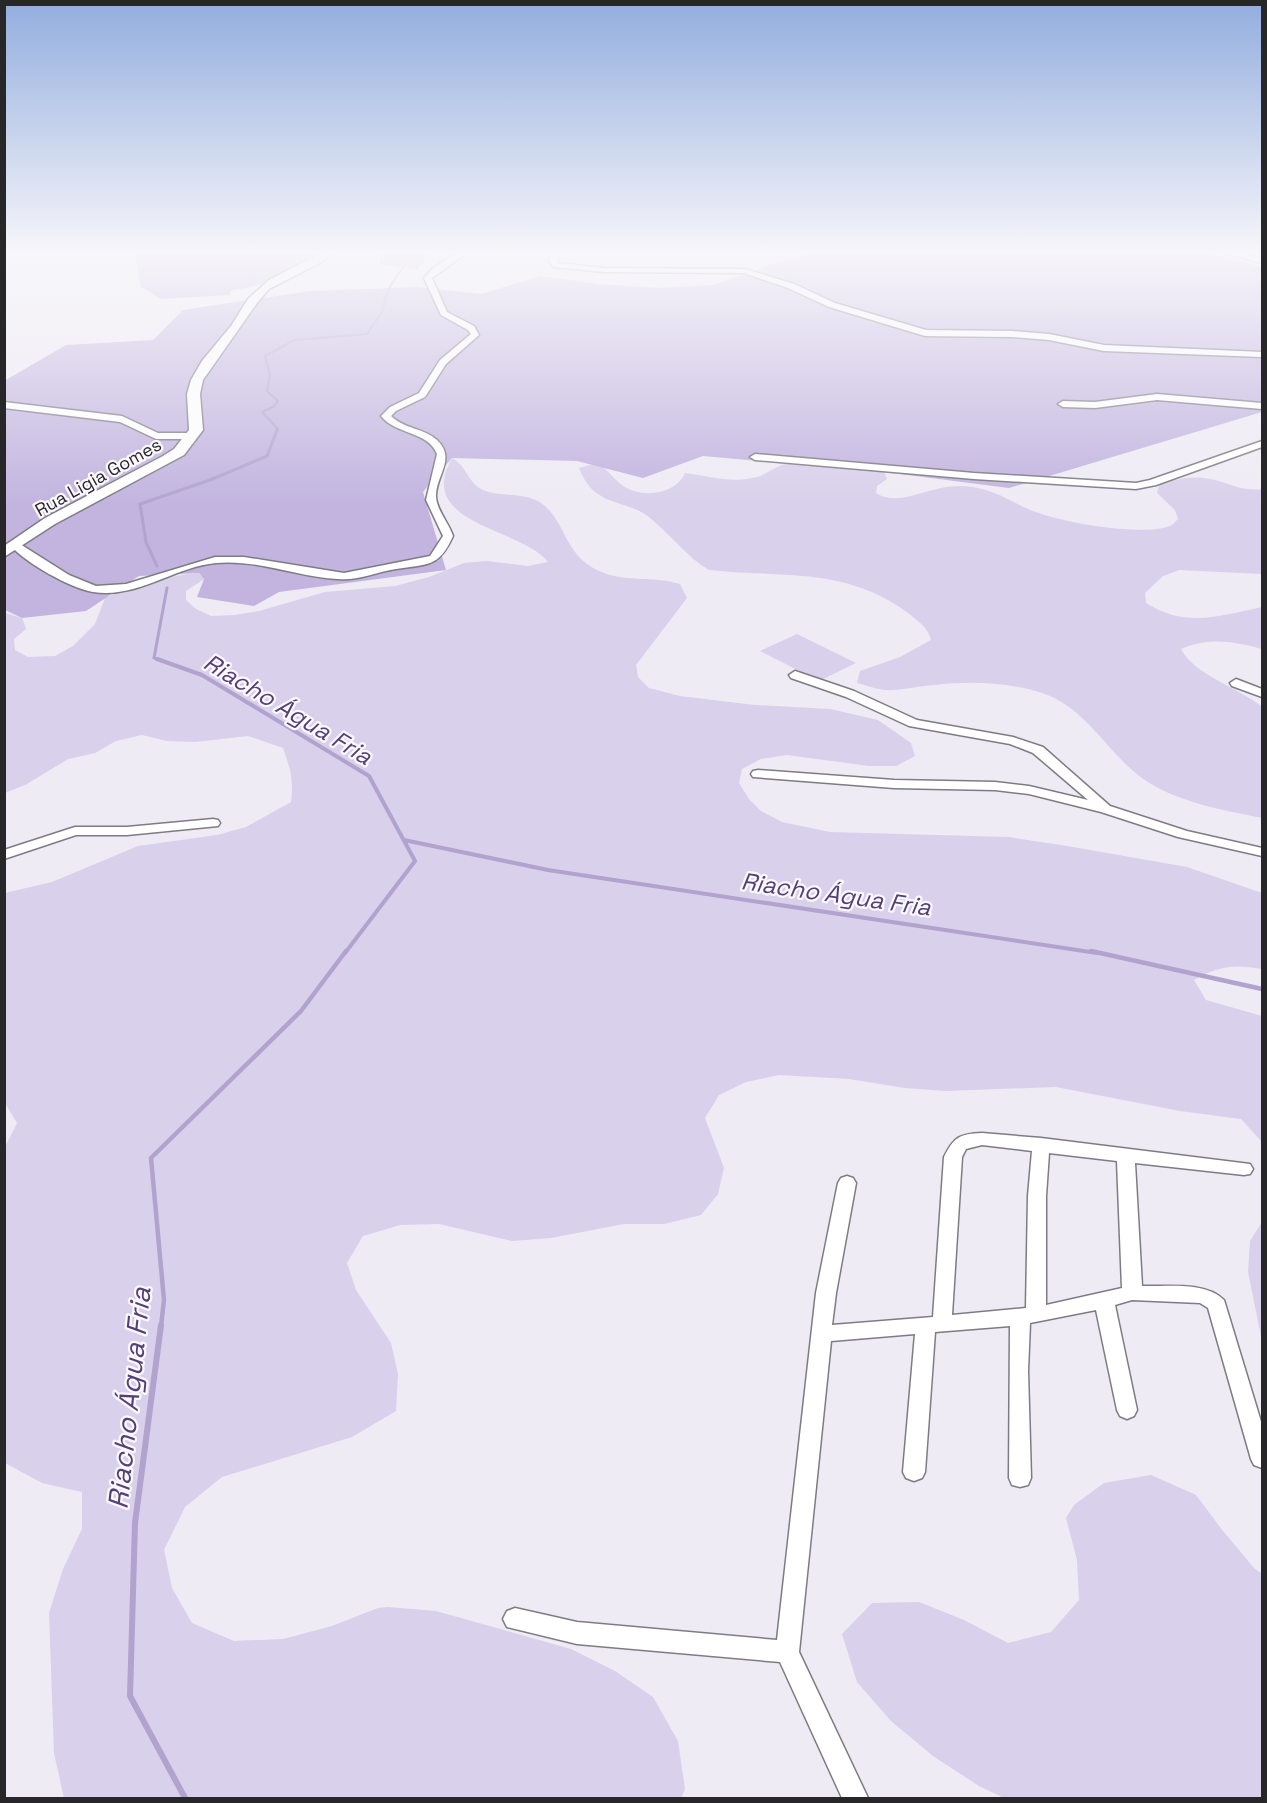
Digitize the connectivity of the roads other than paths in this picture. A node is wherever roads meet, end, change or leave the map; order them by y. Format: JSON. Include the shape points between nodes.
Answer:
{"nodes":[{"id":1,"x":229,"y":336,"type":"edge"},
{"id":2,"x":474,"y":336,"type":"edge"},
{"id":3,"x":1033,"y":336,"type":"edge"},
{"id":4,"x":1263,"y":355,"type":"edge"},
{"id":5,"x":1063,"y":404,"type":"dead end"},
{"id":6,"x":4,"y":405,"type":"edge"},
{"id":7,"x":1263,"y":406,"type":"edge"},
{"id":8,"x":193,"y":436,"type":"junction"},
{"id":9,"x":1263,"y":444,"type":"edge"},
{"id":10,"x":755,"y":457,"type":"dead end"},
{"id":11,"x":10,"y":550,"type":"edge"},
{"id":12,"x":795,"y":675,"type":"dead end"},
{"id":13,"x":1236,"y":683,"type":"dead end"},
{"id":14,"x":1263,"y":693,"type":"edge"},
{"id":15,"x":758,"y":774,"type":"dead end"},
{"id":16,"x":1106,"y":809,"type":"junction"},
{"id":17,"x":213,"y":823,"type":"dead end"},
{"id":18,"x":1263,"y":852,"type":"edge"},
{"id":19,"x":4,"y":855,"type":"edge"},
{"id":20,"x":1041,"y":1144,"type":"junction"},
{"id":21,"x":1125,"y":1154,"type":"junction"},
{"id":22,"x":1244,"y":1169,"type":"dead end"},
{"id":23,"x":847,"y":1183,"type":"dead end"},
{"id":24,"x":1132,"y":1293,"type":"junction"},
{"id":25,"x":1104,"y":1301,"type":"junction"},
{"id":26,"x":1028,"y":1315,"type":"junction"},
{"id":27,"x":934,"y":1324,"type":"junction"},
{"id":28,"x":822,"y":1334,"type":"junction"},
{"id":29,"x":1127,"y":1410,"type":"dead end"},
{"id":30,"x":1263,"y":1459,"type":"edge"},
{"id":31,"x":914,"y":1472,"type":"dead end"},
{"id":32,"x":1020,"y":1478,"type":"dead end"},
{"id":33,"x":514,"y":1619,"type":"dead end"},
{"id":34,"x":787,"y":1652,"type":"junction"},
{"id":35,"x":855,"y":1798,"type":"edge"}],
"edges":[{"from":1,"to":8,"type":"street","name":"Rua Ligia Gomes","via":[[205,365],[194,391],[197,421]]},
{"from":2,"to":11,"type":"street","via":[[443,362],[422,395],[387,416],[434,442],[441,452],[443,461],[431,499],[448,536],[433,561],[336,576],[221,560],[131,585],[99,589],[74,582]]},
{"from":3,"to":4,"type":"street","via":[[1104,348]]},
{"from":5,"to":7,"type":"street","via":[[1095,405],[1157,397]]},
{"from":6,"to":8,"type":"street","via":[[122,419],[156,436]]},
{"from":8,"to":11,"type":"street","name":"Rua Ligia Gomes","via":[[168,459],[50,521]]},
{"from":9,"to":10,"type":"street","via":[[1137,486]]},
{"from":12,"to":16,"type":"street","via":[[914,723],[1013,741],[1038,750]]},
{"from":13,"to":14,"type":"street"},
{"from":15,"to":16,"type":"street","via":[[995,786],[1065,797]]},
{"from":16,"to":18,"type":"street","via":[[1183,834]]},
{"from":17,"to":19,"type":"street","via":[[127,831],[75,831]]},
{"from":20,"to":21,"type":"street"},
{"from":20,"to":26,"type":"street"},
{"from":20,"to":27,"type":"street","via":[[982,1139],[958,1145],[953,1157]]},
{"from":21,"to":22,"type":"street"},
{"from":21,"to":24,"type":"street"},
{"from":23,"to":28,"type":"street","via":[[825,1293]]},
{"from":24,"to":25,"type":"street"},
{"from":24,"to":30,"type":"street","via":[[1193,1294],[1217,1305]]},
{"from":25,"to":26,"type":"street"},
{"from":25,"to":29,"type":"street"},
{"from":26,"to":27,"type":"street"},
{"from":26,"to":32,"type":"street","via":[[1018,1371]]},
{"from":27,"to":28,"type":"street"},
{"from":27,"to":31,"type":"street","via":[[917,1404]]},
{"from":28,"to":34,"type":"street"},
{"from":33,"to":34,"type":"street","via":[[577,1633]]},
{"from":34,"to":35,"type":"street"}]}
